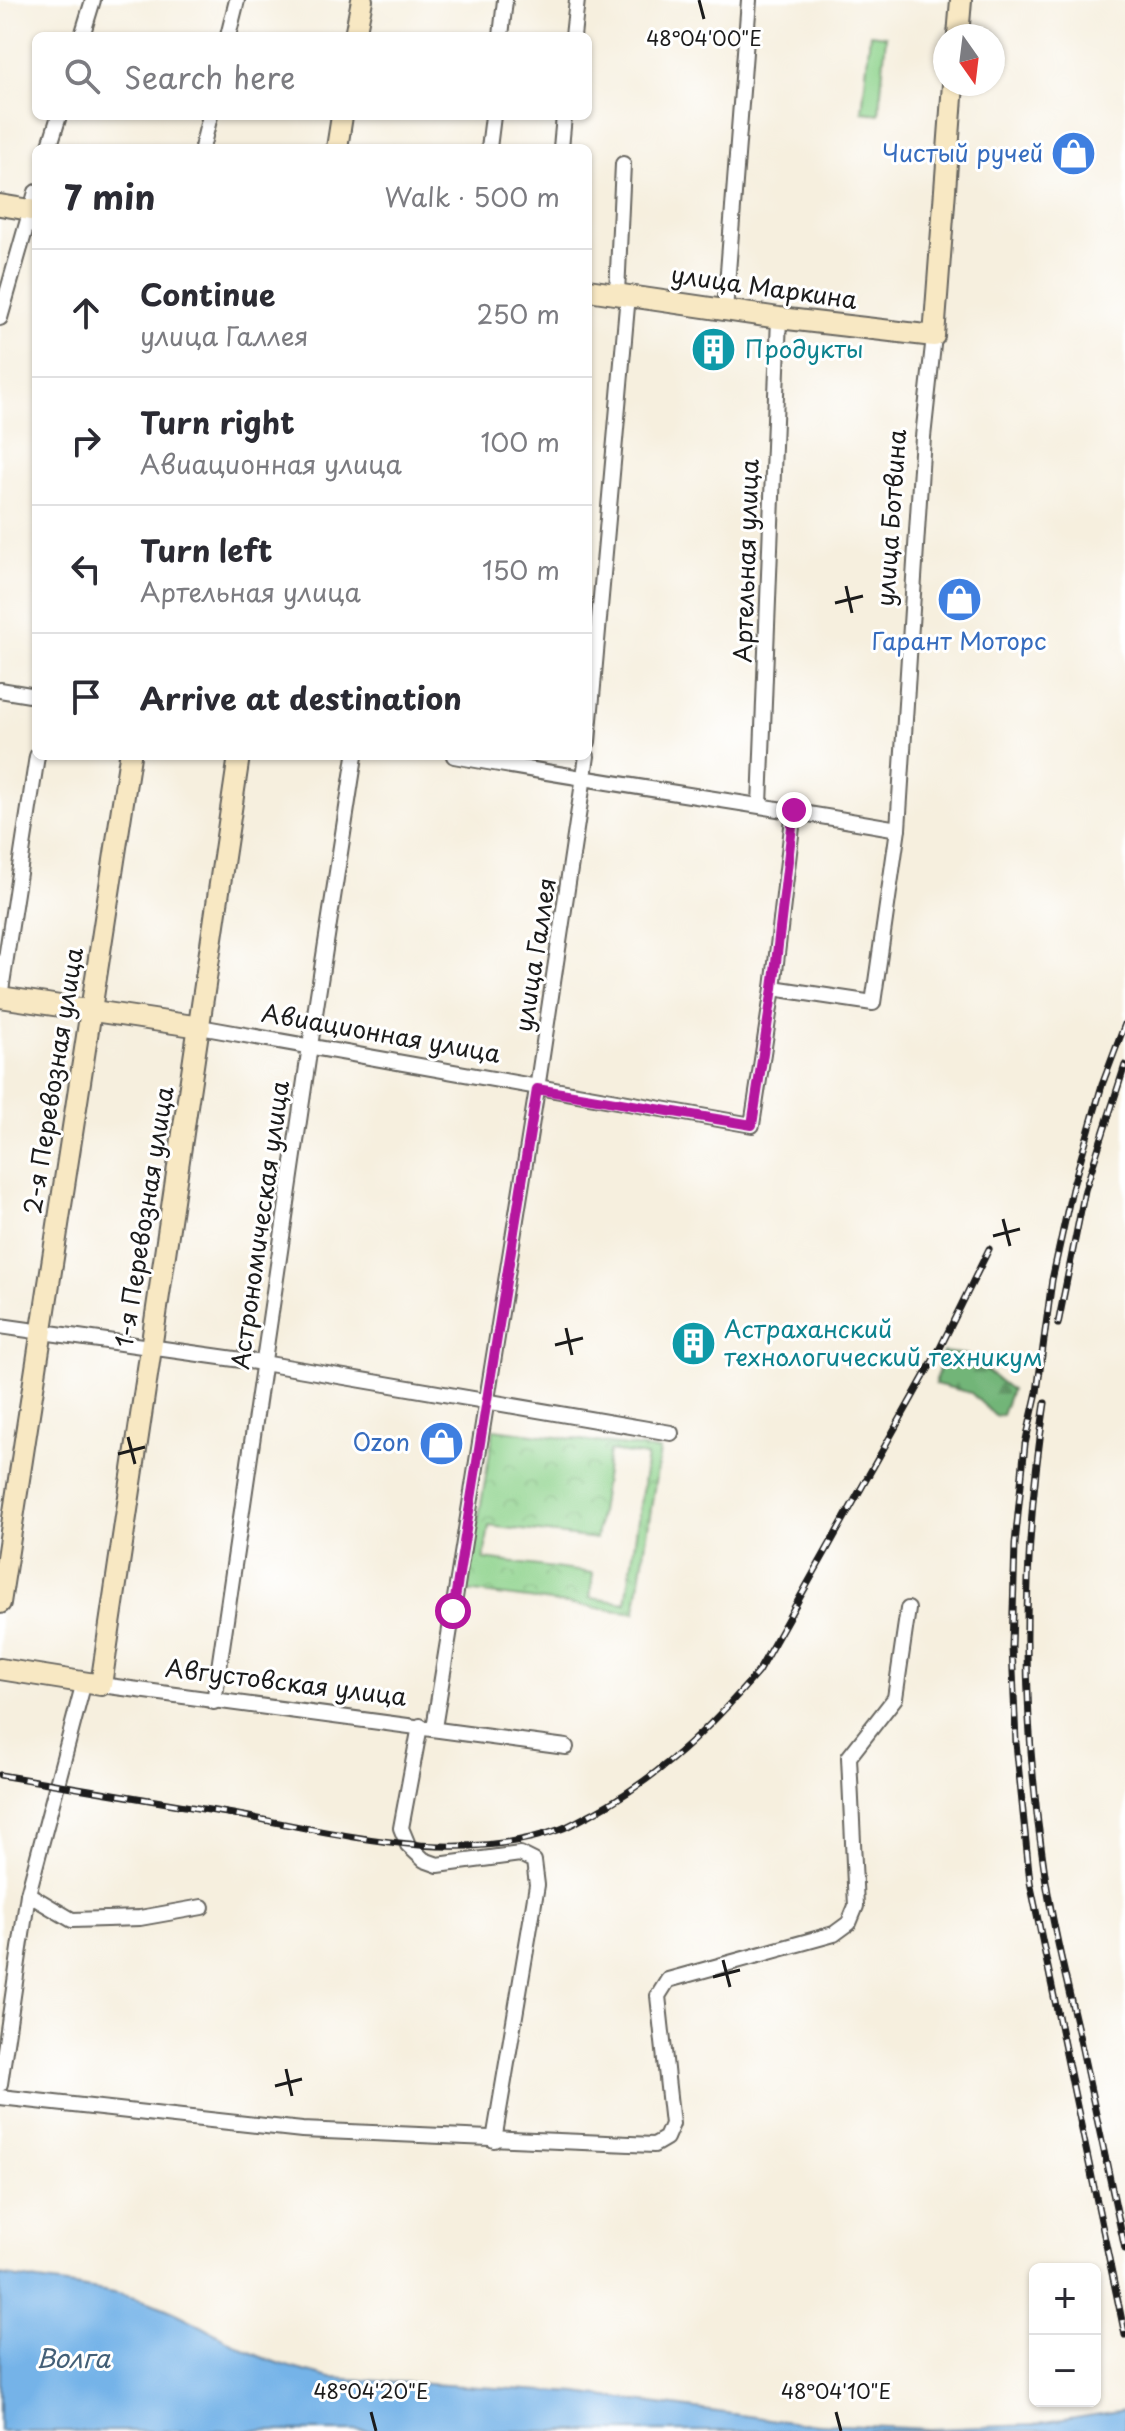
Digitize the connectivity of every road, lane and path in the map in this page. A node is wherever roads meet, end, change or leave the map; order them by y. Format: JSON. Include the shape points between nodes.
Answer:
{"nodes":[{"id":1,"x":93,"y":0,"type":"edge"},
{"id":2,"x":237,"y":0,"type":"edge"},
{"id":3,"x":362,"y":0,"type":"edge"},
{"id":4,"x":505,"y":0,"type":"edge"},
{"id":5,"x":577,"y":0,"type":"edge"},
{"id":6,"x":749,"y":0,"type":"edge"},
{"id":7,"x":961,"y":0,"type":"edge"},
{"id":8,"x":959,"y":24,"type":"edge"},
{"id":9,"x":83,"y":32,"type":"edge"},
{"id":10,"x":229,"y":32,"type":"edge"},
{"id":11,"x":356,"y":32,"type":"edge"},
{"id":12,"x":501,"y":32,"type":"edge"},
{"id":13,"x":573,"y":32,"type":"edge"},
{"id":14,"x":952,"y":96,"type":"edge"},
{"id":15,"x":58,"y":120,"type":"edge"},
{"id":16,"x":209,"y":120,"type":"edge"},
{"id":17,"x":341,"y":120,"type":"edge"},
{"id":18,"x":492,"y":120,"type":"edge"},
{"id":19,"x":564,"y":120,"type":"edge"},
{"id":20,"x":50,"y":144,"type":"edge"},
{"id":21,"x":203,"y":144,"type":"edge"},
{"id":22,"x":338,"y":144,"type":"edge"},
{"id":23,"x":490,"y":144,"type":"edge"},
{"id":24,"x":561,"y":144,"type":"edge"},
{"id":25,"x":623,"y":164,"type":"dead end"},
{"id":26,"x":32,"y":204,"type":"edge"},
{"id":27,"x":0,"y":205,"type":"edge"},
{"id":28,"x":32,"y":211,"type":"edge"},
{"id":29,"x":592,"y":290,"type":"edge"},
{"id":30,"x":622,"y":294,"type":"junction"},
{"id":31,"x":725,"y":311,"type":"junction"},
{"id":32,"x":0,"y":318,"type":"edge"},
{"id":33,"x":779,"y":318,"type":"junction"},
{"id":34,"x":934,"y":336,"type":"junction"},
{"id":35,"x":592,"y":689,"type":"edge"},
{"id":36,"x":0,"y":690,"type":"edge"},
{"id":37,"x":32,"y":695,"type":"edge"},
{"id":38,"x":36,"y":760,"type":"edge"},
{"id":39,"x":129,"y":760,"type":"edge"},
{"id":40,"x":238,"y":760,"type":"edge"},
{"id":41,"x":354,"y":760,"type":"edge"},
{"id":42,"x":476,"y":760,"type":"edge"},
{"id":43,"x":587,"y":760,"type":"edge"},
{"id":44,"x":585,"y":780,"type":"junction"},
{"id":45,"x":760,"y":805,"type":"junction"},
{"id":46,"x":794,"y":810,"type":"junction"},
{"id":47,"x":898,"y":829,"type":"junction"},
{"id":48,"x":773,"y":988,"type":"junction"},
{"id":49,"x":0,"y":997,"type":"edge"},
{"id":50,"x":91,"y":1012,"type":"junction"},
{"id":51,"x":200,"y":1027,"type":"junction"},
{"id":52,"x":310,"y":1046,"type":"junction"},
{"id":53,"x":537,"y":1089,"type":"junction"},
{"id":54,"x":0,"y":1326,"type":"edge"},
{"id":55,"x":42,"y":1332,"type":"junction"},
{"id":56,"x":151,"y":1347,"type":"junction"},
{"id":57,"x":263,"y":1363,"type":"junction"},
{"id":58,"x":486,"y":1403,"type":"junction"},
{"id":59,"x":671,"y":1433,"type":"dead end"},
{"id":60,"x":0,"y":1603,"type":"edge"},
{"id":61,"x":908,"y":1609,"type":"dead end"},
{"id":62,"x":0,"y":1669,"type":"edge"},
{"id":63,"x":92,"y":1684,"type":"junction"},
{"id":64,"x":214,"y":1702,"type":"junction"},
{"id":65,"x":427,"y":1727,"type":"junction"},
{"id":66,"x":566,"y":1747,"type":"dead end"},
{"id":67,"x":28,"y":1894,"type":"junction"},
{"id":68,"x":202,"y":1907,"type":"dead end"},
{"id":69,"x":0,"y":2084,"type":"edge"},
{"id":70,"x":0,"y":2097,"type":"edge"},
{"id":71,"x":494,"y":2140,"type":"junction"}],
"edges":[{"from":1,"to":9,"type":"street"},
{"from":2,"to":10,"type":"street"},
{"from":3,"to":11,"type":"street"},
{"from":4,"to":12,"type":"street"},
{"from":5,"to":13,"type":"street"},
{"from":6,"to":31,"type":"street"},
{"from":7,"to":8,"type":"street"},
{"from":14,"to":34,"type":"street","name":"улица Ботвина"},
{"from":15,"to":20,"type":"street"},
{"from":16,"to":21,"type":"street"},
{"from":17,"to":22,"type":"street"},
{"from":18,"to":23,"type":"street"},
{"from":19,"to":24,"type":"street"},
{"from":25,"to":30,"type":"street"},
{"from":26,"to":27,"type":"street"},
{"from":28,"to":32,"type":"street"},
{"from":29,"to":30,"type":"street","name":"улица Маркина"},
{"from":30,"to":31,"type":"street","name":"улица Маркина"},
{"from":30,"to":35,"type":"street"},
{"from":31,"to":33,"type":"street","name":"улица Маркина"},
{"from":33,"to":34,"type":"street","name":"улица Маркина"},
{"from":33,"to":45,"type":"street","name":"Артельная улица"},
{"from":34,"to":47,"type":"street","name":"улица Ботвина"},
{"from":36,"to":37,"type":"street"},
{"from":38,"to":49,"type":"street"},
{"from":39,"to":50,"type":"street","name":"2-я Перевозная улица"},
{"from":40,"to":51,"type":"street","name":"1-я Перевозная улица"},
{"from":41,"to":52,"type":"street","name":"Астрономическая улица"},
{"from":42,"to":44,"type":"street"},
{"from":43,"to":44,"type":"street","name":"улица Галлея"},
{"from":44,"to":45,"type":"street"},
{"from":44,"to":53,"type":"street","name":"улица Галлея"},
{"from":45,"to":46,"type":"street"},
{"from":46,"to":47,"type":"street"},
{"from":46,"to":48,"type":"street"},
{"from":47,"to":48,"type":"street","name":"улица Ботвина","via":[[873,1003]]},
{"from":48,"to":53,"type":"street","name":"Авиационная улица","via":[[752,1125]]},
{"from":49,"to":50,"type":"street","name":"Авиационная улица"},
{"from":50,"to":51,"type":"street","name":"Авиационная улица"},
{"from":50,"to":55,"type":"street","name":"2-я Перевозная улица"},
{"from":51,"to":52,"type":"street","name":"Авиационная улица"},
{"from":51,"to":56,"type":"street","name":"1-я Перевозная улица"},
{"from":52,"to":53,"type":"street","name":"Авиационная улица"},
{"from":52,"to":57,"type":"street","name":"Астрономическая улица"},
{"from":53,"to":58,"type":"street","name":"улица Галлея"},
{"from":54,"to":55,"type":"street"},
{"from":55,"to":56,"type":"street"},
{"from":55,"to":60,"type":"street","name":"2-я Перевозная улица"},
{"from":56,"to":57,"type":"street"},
{"from":56,"to":63,"type":"street","name":"1-я Перевозная улица"},
{"from":57,"to":58,"type":"street"},
{"from":57,"to":64,"type":"street","name":"Астрономическая улица"},
{"from":58,"to":59,"type":"street"},
{"from":58,"to":65,"type":"street","name":"улица Галлея"},
{"from":61,"to":71,"type":"street","via":[[895,1698],[849,1757],[856,1906],[849,1923],[834,1934],[668,1980],[658,1996],[672,2124],[666,2138],[654,2145]]},
{"from":62,"to":63,"type":"street","name":"Августовская улица"},
{"from":63,"to":64,"type":"street","name":"Августовская улица"},
{"from":63,"to":67,"type":"street"},
{"from":64,"to":65,"type":"street","name":"Августовская улица"},
{"from":65,"to":66,"type":"street","name":"Августовская улица"},
{"from":65,"to":71,"type":"street","name":"улица Галлея","via":[[401,1828],[408,1845],[438,1865],[520,1854],[534,1861],[537,1885]]},
{"from":67,"to":68,"type":"street","via":[[72,1920],[140,1918]]},
{"from":67,"to":69,"type":"street"},
{"from":70,"to":71,"type":"street","via":[[302,2130]]}]}
